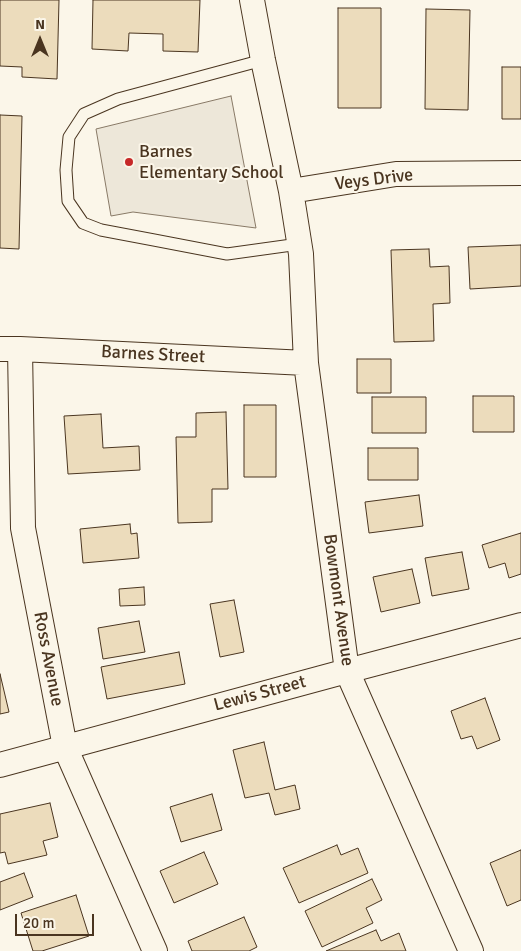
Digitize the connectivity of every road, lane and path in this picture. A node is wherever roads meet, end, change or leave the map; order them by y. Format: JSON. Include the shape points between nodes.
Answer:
{"nodes":[{"id":1,"x":252,"y":0,"type":"edge"},
{"id":2,"x":263,"y":60,"type":"junction"},
{"id":3,"x":521,"y":174,"type":"edge"},
{"id":4,"x":291,"y":191,"type":"junction"},
{"id":5,"x":300,"y":249,"type":"junction"},
{"id":6,"x":10,"y":349,"type":"edge"},
{"id":7,"x":306,"y":362,"type":"junction"},
{"id":8,"x":521,"y":625,"type":"edge"},
{"id":9,"x":347,"y":671,"type":"junction"},
{"id":10,"x":65,"y":747,"type":"junction"},
{"id":11,"x":0,"y":765,"type":"edge"},
{"id":12,"x":155,"y":951,"type":"edge"},
{"id":13,"x":472,"y":951,"type":"edge"}],
"edges":[{"from":1,"to":2,"type":"street"},
{"from":2,"to":4,"type":"street"},
{"from":2,"to":5,"type":"lane","via":[[118,99],[84,114],[69,137],[68,201],[83,223],[101,230],[227,254]]},
{"from":3,"to":4,"type":"street","name":"Veys Drive","via":[[396,174]]},
{"from":4,"to":5,"type":"street"},
{"from":5,"to":7,"type":"street","name":"Bowmont Avenue"},
{"from":6,"to":7,"type":"street","name":"Barnes Street"},
{"from":6,"to":10,"type":"street","name":"Ross Avenue","via":[[23,528]]},
{"from":7,"to":9,"type":"street","name":"Bowmont Avenue"},
{"from":8,"to":9,"type":"street","name":"Lewis Street"},
{"from":9,"to":10,"type":"street","name":"Lewis Street"},
{"from":9,"to":13,"type":"street","name":"Bowmont Avenue"},
{"from":10,"to":11,"type":"street","name":"Lewis Street"},
{"from":10,"to":12,"type":"street","name":"Ross Avenue"}]}
